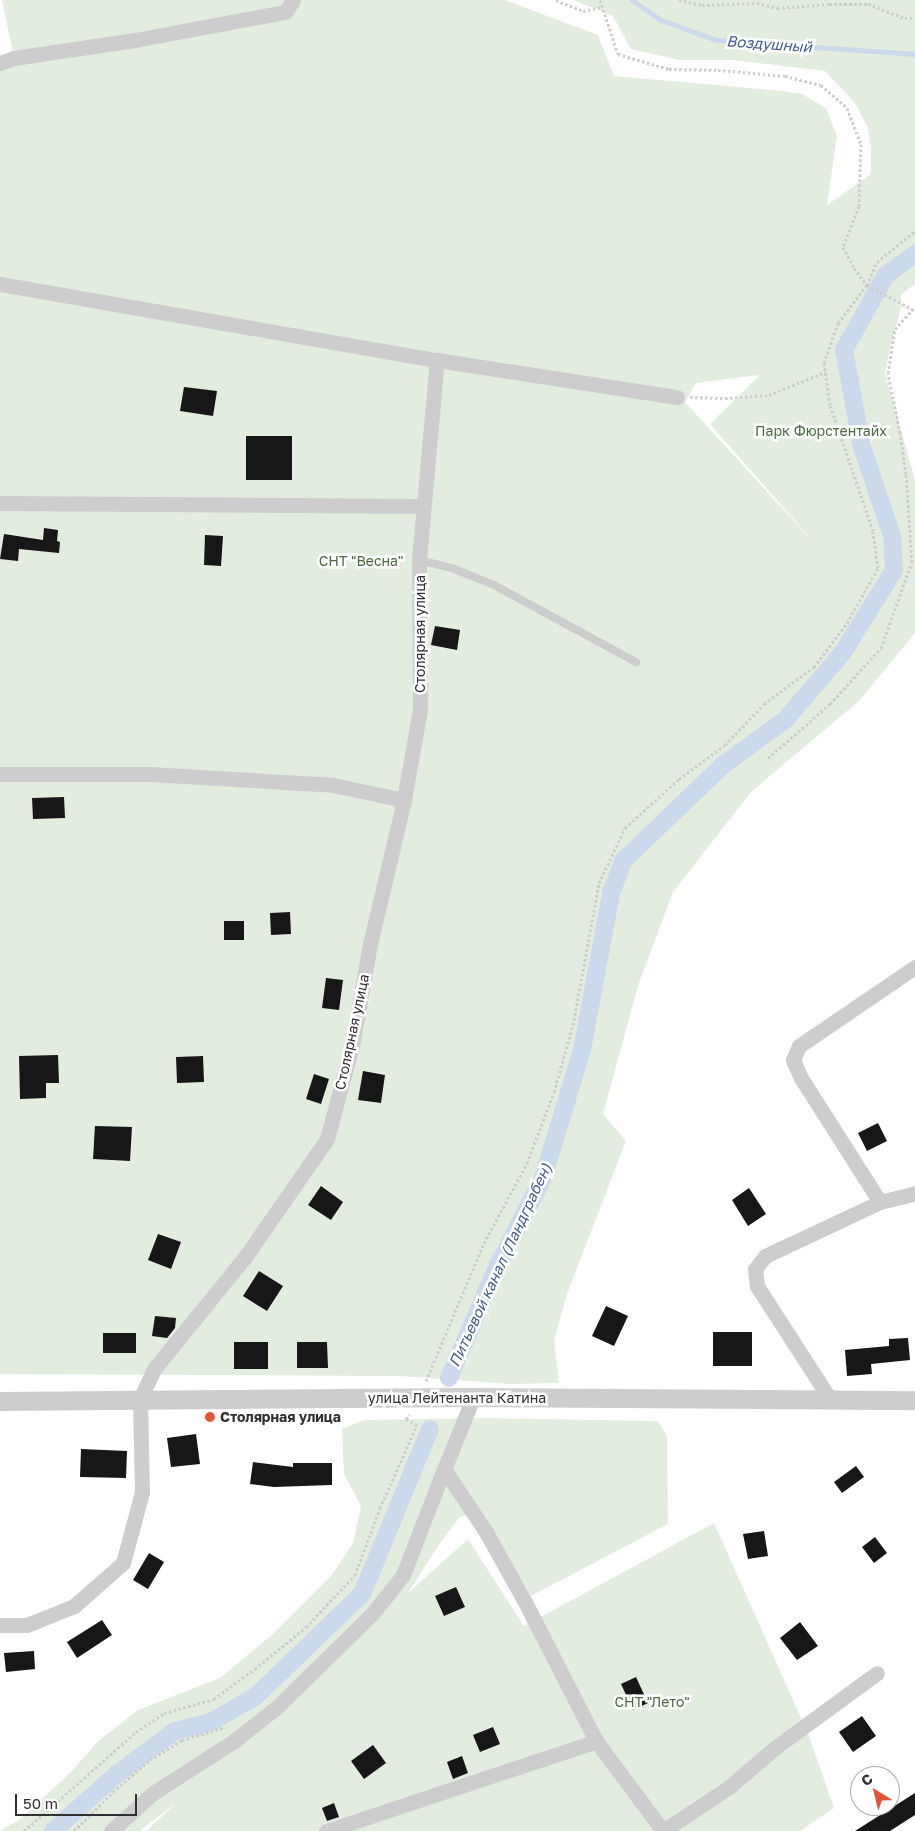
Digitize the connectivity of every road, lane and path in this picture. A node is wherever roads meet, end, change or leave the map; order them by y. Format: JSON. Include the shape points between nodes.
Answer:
{"nodes":[{"id":1,"x":293,"y":0,"type":"edge"},
{"id":2,"x":556,"y":0,"type":"edge"},
{"id":3,"x":600,"y":0,"type":"edge"},
{"id":4,"x":679,"y":0,"type":"edge"},
{"id":5,"x":602,"y":7,"type":"junction"},
{"id":6,"x":915,"y":18,"type":"edge"},
{"id":7,"x":0,"y":64,"type":"edge"},
{"id":8,"x":915,"y":231,"type":"edge"},
{"id":9,"x":0,"y":284,"type":"edge"},
{"id":10,"x":867,"y":285,"type":"junction"},
{"id":11,"x":914,"y":308,"type":"edge"},
{"id":12,"x":437,"y":360,"type":"junction"},
{"id":13,"x":825,"y":372,"type":"junction"},
{"id":14,"x":677,"y":397,"type":"joint"},
{"id":15,"x":0,"y":503,"type":"edge"},
{"id":16,"x":422,"y":506,"type":"junction"},
{"id":17,"x":419,"y":560,"type":"junction"},
{"id":18,"x":636,"y":662,"type":"dead end"},
{"id":19,"x":768,"y":758,"type":"dead end"},
{"id":20,"x":0,"y":774,"type":"edge"},
{"id":21,"x":404,"y":800,"type":"junction"},
{"id":22,"x":915,"y":967,"type":"edge"},
{"id":23,"x":914,"y":1192,"type":"edge"},
{"id":24,"x":880,"y":1202,"type":"junction"},
{"id":25,"x":433,"y":1365,"type":"dead end"},
{"id":26,"x":473,"y":1398,"type":"junction"},
{"id":27,"x":140,"y":1399,"type":"junction"},
{"id":28,"x":830,"y":1400,"type":"junction"},
{"id":29,"x":915,"y":1400,"type":"edge"},
{"id":30,"x":0,"y":1402,"type":"edge"},
{"id":31,"x":417,"y":1425,"type":"dead end"},
{"id":32,"x":444,"y":1469,"type":"junction"},
{"id":33,"x":0,"y":1625,"type":"edge"},
{"id":34,"x":877,"y":1673,"type":"dead end"},
{"id":35,"x":228,"y":1726,"type":"dead end"},
{"id":36,"x":596,"y":1741,"type":"junction"},
{"id":37,"x":24,"y":1831,"type":"edge"},
{"id":38,"x":74,"y":1831,"type":"edge"},
{"id":39,"x":111,"y":1831,"type":"edge"},
{"id":40,"x":326,"y":1831,"type":"edge"}],
"edges":[{"from":1,"to":7,"type":"street","via":[[285,12],[136,40],[14,58]]},
{"from":2,"to":5,"type":"path","via":[[583,12]]},
{"from":3,"to":5,"type":"path"},
{"from":4,"to":6,"type":"path","via":[[702,5],[757,3],[777,8],[868,4],[905,18]]},
{"from":5,"to":10,"type":"path","via":[[618,54],[669,69],[785,76],[821,85],[847,108],[860,144],[859,206],[843,247]]},
{"from":8,"to":10,"type":"path","via":[[877,262]]},
{"from":9,"to":12,"type":"street"},
{"from":10,"to":11,"type":"path"},
{"from":10,"to":13,"type":"path","via":[[838,323],[824,363]]},
{"from":11,"to":19,"type":"path","via":[[895,329],[888,373],[905,466],[912,562],[881,648],[830,704]]},
{"from":12,"to":14,"type":"street"},
{"from":12,"to":16,"type":"street","name":"Столярная улица"},
{"from":13,"to":14,"type":"path","via":[[769,394],[725,398]]},
{"from":13,"to":25,"type":"path","via":[[830,405],[873,530],[878,568],[847,623],[814,667],[764,704],[725,745],[679,779],[624,828],[599,883],[574,1025],[554,1092],[528,1163],[484,1243]]},
{"from":15,"to":16,"type":"street"},
{"from":16,"to":17,"type":"street","name":"Столярная улица"},
{"from":17,"to":18,"type":"lane","via":[[454,569],[494,585]]},
{"from":17,"to":21,"type":"street","name":"Столярная улица","via":[[420,709]]},
{"from":20,"to":21,"type":"street","via":[[150,774],[333,785]]},
{"from":21,"to":27,"type":"street","name":"Столярная улица","via":[[370,944],[352,1046],[327,1139],[245,1257],[154,1370]]},
{"from":22,"to":24,"type":"street","via":[[799,1046],[793,1060],[801,1078]]},
{"from":23,"to":24,"type":"street"},
{"from":24,"to":28,"type":"street","via":[[765,1256],[755,1269],[757,1286]]},
{"from":26,"to":27,"type":"street","name":"улица Лейтенанта Катина"},
{"from":26,"to":28,"type":"street","name":"улица Лейтенанта Катина"},
{"from":26,"to":32,"type":"street"},
{"from":27,"to":30,"type":"street","name":"улица Лейтенанта Катина"},
{"from":27,"to":33,"type":"street","name":"Столярная улица","via":[[142,1492],[123,1563],[74,1606],[27,1625]]},
{"from":28,"to":29,"type":"street","name":"улица Лейтенанта Катина"},
{"from":31,"to":37,"type":"path","via":[[380,1508],[355,1576],[306,1627],[214,1699],[164,1713],[136,1732]]},
{"from":32,"to":36,"type":"street","via":[[486,1532]]},
{"from":32,"to":39,"type":"street","via":[[404,1575],[372,1614],[277,1707],[234,1741],[153,1793]]},
{"from":34,"to":36,"type":"street","via":[[776,1747],[729,1787],[664,1831]]},
{"from":35,"to":38,"type":"path","via":[[182,1740],[150,1760]]},
{"from":36,"to":40,"type":"street"}]}
